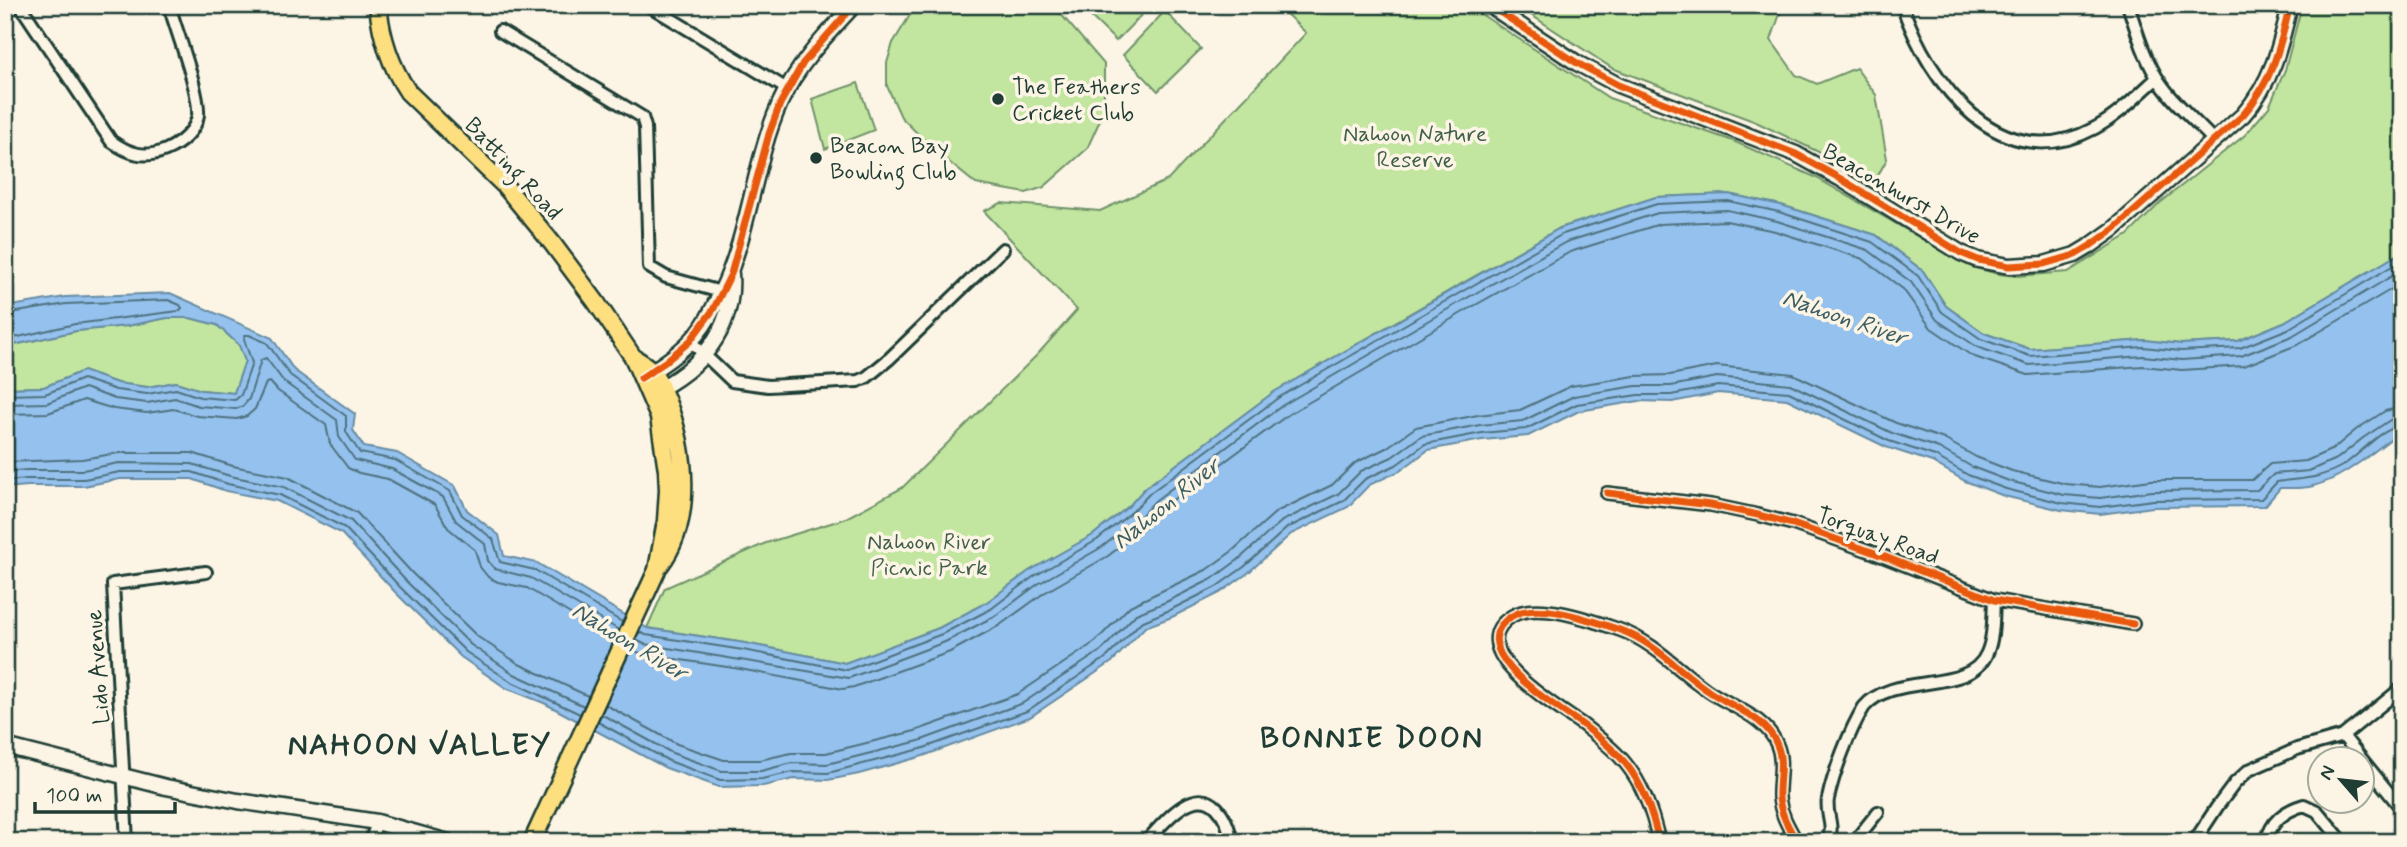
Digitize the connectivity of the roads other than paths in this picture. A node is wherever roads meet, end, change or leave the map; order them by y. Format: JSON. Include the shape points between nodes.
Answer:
{"nodes":[{"id":1,"x":20,"y":5,"type":"edge"},
{"id":2,"x":169,"y":5,"type":"edge"},
{"id":3,"x":378,"y":5,"type":"edge"},
{"id":4,"x":648,"y":5,"type":"edge"},
{"id":5,"x":854,"y":5,"type":"edge"},
{"id":6,"x":1489,"y":5,"type":"edge"},
{"id":7,"x":1902,"y":5,"type":"edge"},
{"id":8,"x":2128,"y":5,"type":"edge"},
{"id":9,"x":2290,"y":5,"type":"edge"},
{"id":10,"x":500,"y":31,"type":"dead end"},
{"id":11,"x":2157,"y":78,"type":"junction"},
{"id":12,"x":787,"y":89,"type":"junction"},
{"id":13,"x":2214,"y":141,"type":"junction"},
{"id":14,"x":1003,"y":249,"type":"dead end"},
{"id":15,"x":731,"y":274,"type":"junction"},
{"id":16,"x":721,"y":292,"type":"junction"},
{"id":17,"x":690,"y":341,"type":"junction"},
{"id":18,"x":705,"y":355,"type":"junction"},
{"id":19,"x":647,"y":374,"type":"junction"},
{"id":20,"x":655,"y":390,"type":"junction"},
{"id":21,"x":1607,"y":494,"type":"dead end"},
{"id":22,"x":206,"y":572,"type":"dead end"},
{"id":23,"x":1994,"y":600,"type":"junction"},
{"id":24,"x":2133,"y":624,"type":"dead end"},
{"id":25,"x":2402,"y":688,"type":"edge"},
{"id":26,"x":2343,"y":736,"type":"junction"},
{"id":27,"x":5,"y":746,"type":"edge"},
{"id":28,"x":123,"y":778,"type":"junction"},
{"id":29,"x":2402,"y":808,"type":"edge"},
{"id":30,"x":1878,"y":812,"type":"dead end"},
{"id":31,"x":377,"y":822,"type":"junction"},
{"id":32,"x":420,"y":834,"type":"junction"},
{"id":33,"x":533,"y":840,"type":"edge"},
{"id":34,"x":127,"y":842,"type":"edge"},
{"id":35,"x":374,"y":842,"type":"edge"},
{"id":36,"x":434,"y":842,"type":"edge"},
{"id":37,"x":448,"y":842,"type":"edge"},
{"id":38,"x":1146,"y":842,"type":"edge"},
{"id":39,"x":1232,"y":842,"type":"edge"},
{"id":40,"x":1659,"y":842,"type":"edge"},
{"id":41,"x":1797,"y":842,"type":"edge"},
{"id":42,"x":1827,"y":842,"type":"edge"},
{"id":43,"x":1854,"y":842,"type":"edge"},
{"id":44,"x":2194,"y":842,"type":"edge"},
{"id":45,"x":2266,"y":842,"type":"edge"},
{"id":46,"x":2343,"y":842,"type":"edge"}],
"edges":[{"from":1,"to":2,"type":"street","via":[[111,141],[144,156],[181,141],[198,116]]},
{"from":3,"to":19,"type":"main road","name":"Batting Road","via":[[385,46],[408,92],[513,196]]},
{"from":4,"to":12,"type":"street"},
{"from":5,"to":12,"type":"street","via":[[816,47]]},
{"from":6,"to":13,"type":"street","name":"Beaconhurst Drive","via":[[1593,73],[1796,154],[1954,249],[1995,264],[2044,264],[2075,255],[2114,229]]},
{"from":7,"to":11,"type":"street","via":[[1915,41],[1950,94],[1973,117],[2016,138],[2054,141],[2093,129]]},
{"from":8,"to":11,"type":"street"},
{"from":9,"to":13,"type":"street","name":"Beaconhurst Drive","via":[[2266,85],[2243,115]]},
{"from":10,"to":16,"type":"street","via":[[642,117],[649,267],[666,277]]},
{"from":11,"to":13,"type":"street"},
{"from":12,"to":15,"type":"street","via":[[769,134]]},
{"from":14,"to":18,"type":"street","via":[[889,359],[858,381],[768,386],[732,381]]},
{"from":15,"to":16,"type":"street"},
{"from":15,"to":18,"type":"street","via":[[729,310]]},
{"from":16,"to":17,"type":"street","via":[[707,321]]},
{"from":17,"to":18,"type":"street"},
{"from":17,"to":19,"type":"street"},
{"from":18,"to":20,"type":"street"},
{"from":19,"to":20,"type":"main road","name":"Batting Road"},
{"from":20,"to":33,"type":"main road","name":"Batting Road","via":[[668,490],[657,570]]},
{"from":21,"to":23,"type":"street","name":"Torquay Road","via":[[1711,505],[1793,524]]},
{"from":22,"to":28,"type":"street","name":"Lido Avenue","via":[[113,584]]},
{"from":23,"to":24,"type":"street","name":"Torquay Road"},
{"from":23,"to":42,"type":"street","via":[[1990,644],[1973,670],[1884,692],[1864,707],[1830,790],[1827,808],[1832,827]]},
{"from":25,"to":26,"type":"street"},
{"from":26,"to":29,"type":"street"},
{"from":26,"to":44,"type":"street","via":[[2249,770]]},
{"from":27,"to":28,"type":"street"},
{"from":28,"to":31,"type":"street","via":[[238,802]]},
{"from":28,"to":34,"type":"street","name":"Lido Avenue"},
{"from":30,"to":43,"type":"street"},
{"from":31,"to":32,"type":"street"},
{"from":31,"to":35,"type":"street"},
{"from":32,"to":36,"type":"street"},
{"from":32,"to":37,"type":"street"},
{"from":38,"to":39,"type":"street","via":[[1183,806],[1206,801],[1221,811]]},
{"from":40,"to":41,"type":"street","via":[[1645,795],[1622,759],[1518,678],[1504,661],[1496,638],[1512,615],[1545,611],[1628,633],[1760,724],[1779,750],[1780,805]]},
{"from":45,"to":46,"type":"street","via":[[2276,820],[2304,805],[2317,811]]}]}
